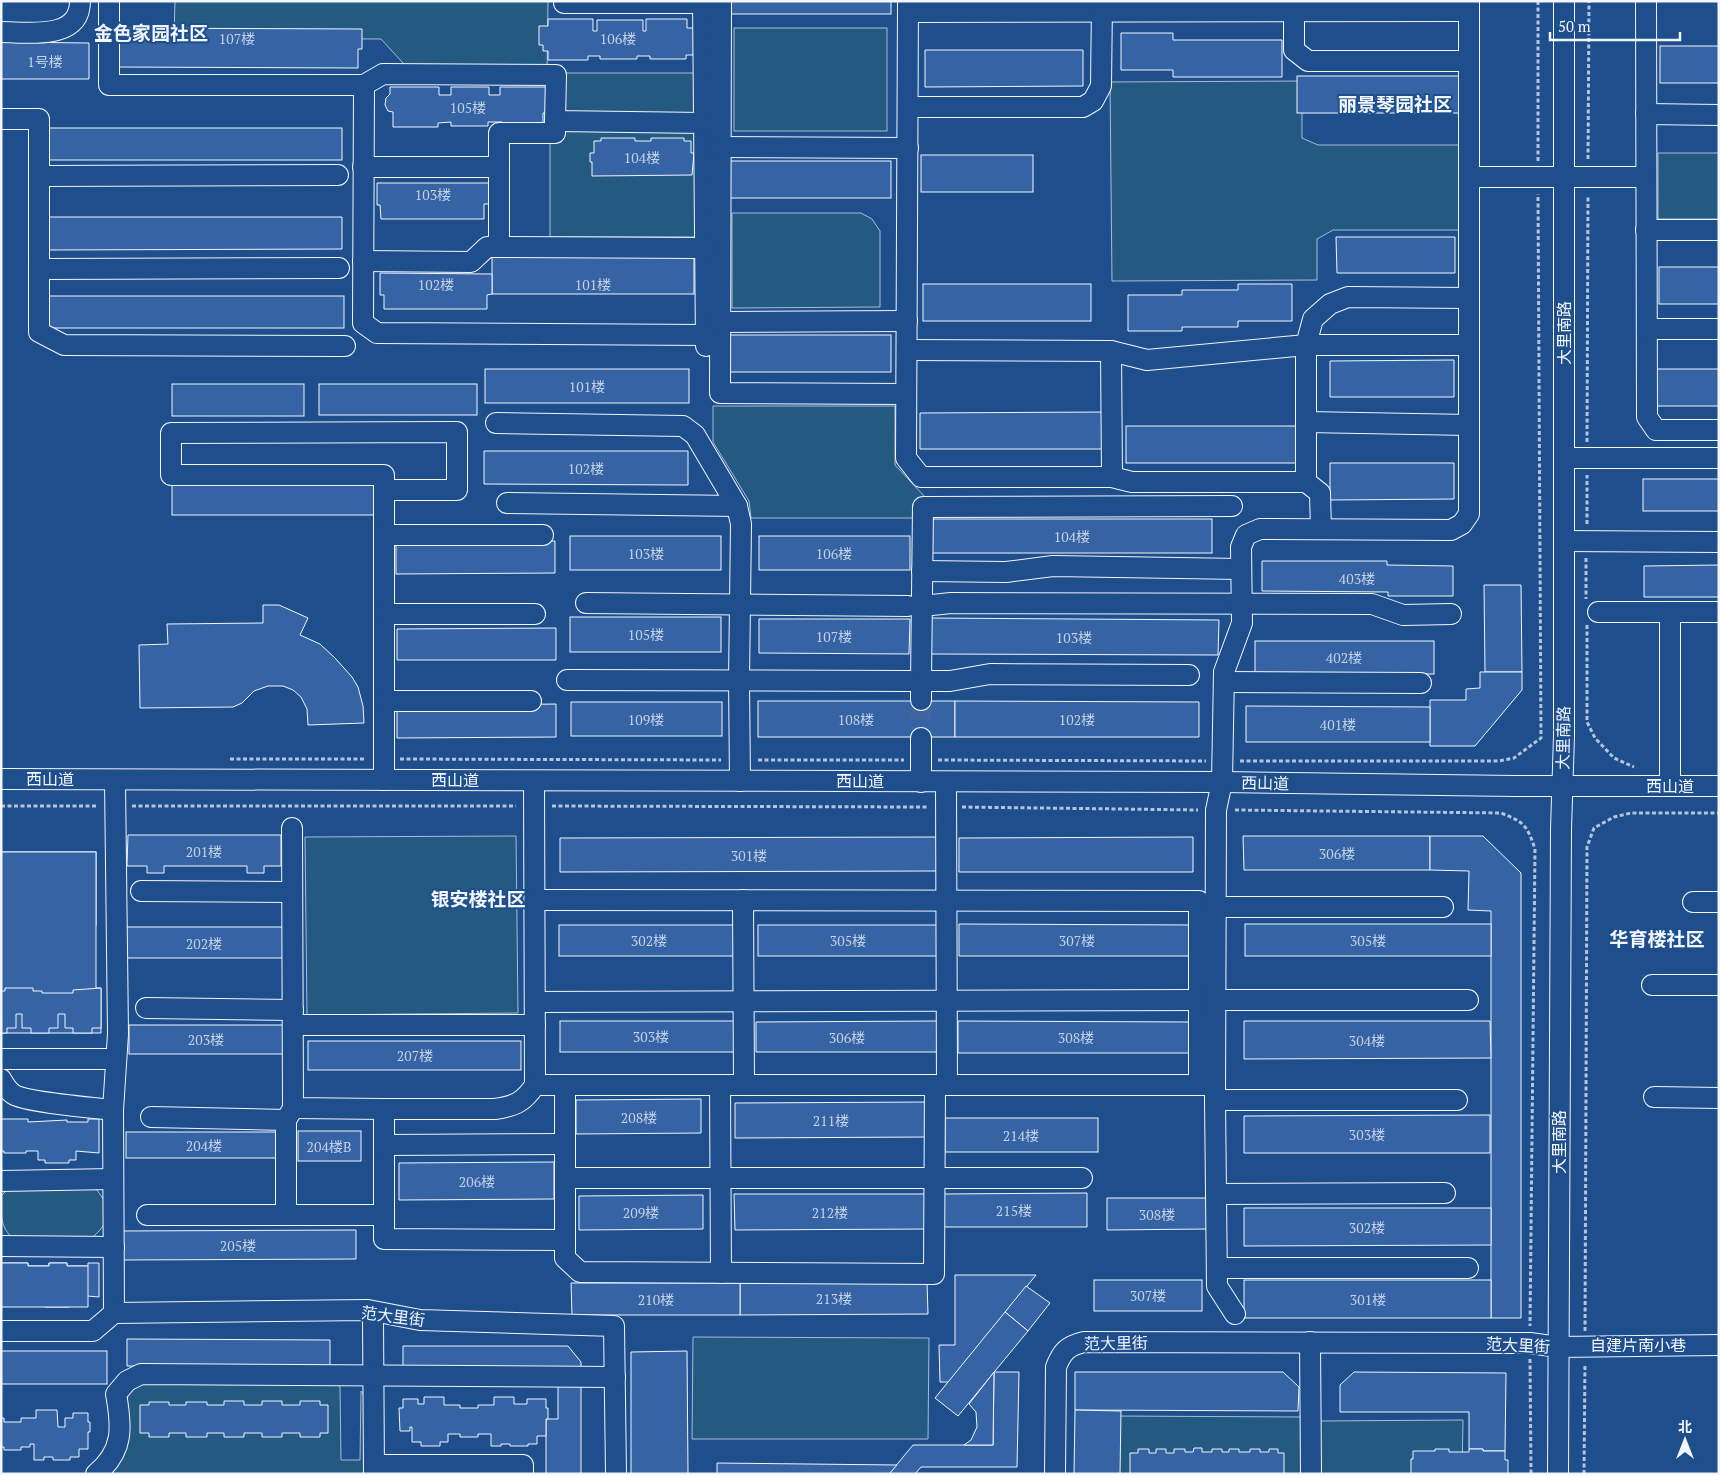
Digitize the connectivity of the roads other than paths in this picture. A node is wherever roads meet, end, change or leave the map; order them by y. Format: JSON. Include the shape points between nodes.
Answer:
{"nodes":[{"id":1,"x":80,"y":1,"type":"edge"},
{"id":2,"x":109,"y":1,"type":"edge"},
{"id":3,"x":564,"y":1,"type":"edge"},
{"id":4,"x":1564,"y":1,"type":"edge"},
{"id":5,"x":1646,"y":1,"type":"edge"},
{"id":6,"x":709,"y":2,"type":"edge"},
{"id":7,"x":1469,"y":6,"type":"edge"},
{"id":8,"x":908,"y":7,"type":"edge"},
{"id":9,"x":1102,"y":7,"type":"edge"},
{"id":10,"x":1294,"y":12,"type":"junction"},
{"id":11,"x":1,"y":32,"type":"edge"},
{"id":12,"x":1469,"y":61,"type":"junction"},
{"id":13,"x":364,"y":85,"type":"junction"},
{"id":14,"x":908,"y":107,"type":"junction"},
{"id":15,"x":1646,"y":114,"type":"junction"},
{"id":16,"x":1719,"y":115,"type":"edge"},
{"id":17,"x":1,"y":119,"type":"edge"},
{"id":18,"x":555,"y":121,"type":"junction"},
{"id":19,"x":704,"y":123,"type":"junction"},
{"id":20,"x":721,"y":148,"type":"junction"},
{"id":21,"x":908,"y":148,"type":"junction"},
{"id":22,"x":363,"y":167,"type":"junction"},
{"id":23,"x":499,"y":167,"type":"junction"},
{"id":24,"x":338,"y":175,"type":"dead end"},
{"id":25,"x":39,"y":176,"type":"junction"},
{"id":26,"x":1469,"y":177,"type":"junction"},
{"id":27,"x":1565,"y":177,"type":"junction"},
{"id":28,"x":1646,"y":177,"type":"junction"},
{"id":29,"x":1646,"y":230,"type":"junction"},
{"id":30,"x":1719,"y":230,"type":"edge"},
{"id":31,"x":500,"y":247,"type":"junction"},
{"id":32,"x":705,"y":248,"type":"junction"},
{"id":33,"x":363,"y":261,"type":"junction"},
{"id":34,"x":339,"y":268,"type":"dead end"},
{"id":35,"x":39,"y":269,"type":"junction"},
{"id":36,"x":1470,"y":298,"type":"junction"},
{"id":37,"x":907,"y":321,"type":"junction"},
{"id":38,"x":1647,"y":329,"type":"junction"},
{"id":39,"x":1719,"y":329,"type":"edge"},
{"id":40,"x":711,"y":334,"type":"junction"},
{"id":41,"x":1306,"y":345,"type":"junction"},
{"id":42,"x":1469,"y":345,"type":"junction"},
{"id":43,"x":345,"y":346,"type":"dead end"},
{"id":44,"x":907,"y":350,"type":"junction"},
{"id":45,"x":1112,"y":351,"type":"junction"},
{"id":46,"x":906,"y":394,"type":"junction"},
{"id":47,"x":1306,"y":422,"type":"junction"},
{"id":48,"x":496,"y":423,"type":"dead end"},
{"id":49,"x":1469,"y":425,"type":"junction"},
{"id":50,"x":1719,"y":430,"type":"edge"},
{"id":51,"x":1564,"y":458,"type":"junction"},
{"id":52,"x":1719,"y":458,"type":"edge"},
{"id":53,"x":1112,"y":477,"type":"junction"},
{"id":54,"x":1306,"y":482,"type":"junction"},
{"id":55,"x":384,"y":490,"type":"junction"},
{"id":56,"x":507,"y":504,"type":"dead end"},
{"id":57,"x":737,"y":506,"type":"junction"},
{"id":58,"x":1232,"y":506,"type":"dead end"},
{"id":59,"x":1321,"y":529,"type":"junction"},
{"id":60,"x":384,"y":534,"type":"junction"},
{"id":61,"x":543,"y":535,"type":"dead end"},
{"id":62,"x":1564,"y":541,"type":"junction"},
{"id":63,"x":1719,"y":542,"type":"edge"},
{"id":64,"x":1241,"y":569,"type":"junction"},
{"id":65,"x":922,"y":571,"type":"junction"},
{"id":66,"x":586,"y":603,"type":"dead end"},
{"id":67,"x":740,"y":604,"type":"junction"},
{"id":68,"x":1242,"y":604,"type":"junction"},
{"id":69,"x":915,"y":606,"type":"junction"},
{"id":70,"x":1670,"y":612,"type":"junction"},
{"id":71,"x":1719,"y":612,"type":"edge"},
{"id":72,"x":1590,"y":613,"type":"road end"},
{"id":73,"x":384,"y":614,"type":"junction"},
{"id":74,"x":535,"y":614,"type":"dead end"},
{"id":75,"x":1451,"y":614,"type":"dead end"},
{"id":76,"x":1189,"y":675,"type":"dead end"},
{"id":77,"x":567,"y":680,"type":"dead end"},
{"id":78,"x":739,"y":682,"type":"junction"},
{"id":79,"x":1224,"y":682,"type":"junction"},
{"id":80,"x":1421,"y":683,"type":"dead end"},
{"id":81,"x":918,"y":688,"type":"junction"},
{"id":82,"x":384,"y":701,"type":"junction"},
{"id":83,"x":531,"y":701,"type":"dead end"},
{"id":84,"x":921,"y":738,"type":"tunnel mouth"},
{"id":85,"x":1,"y":779,"type":"edge"},
{"id":86,"x":116,"y":780,"type":"junction"},
{"id":87,"x":384,"y":780,"type":"junction"},
{"id":88,"x":534,"y":781,"type":"junction"},
{"id":89,"x":740,"y":781,"type":"junction"},
{"id":90,"x":921,"y":782,"type":"junction"},
{"id":91,"x":946,"y":782,"type":"junction"},
{"id":92,"x":1222,"y":782,"type":"junction"},
{"id":93,"x":1562,"y":786,"type":"junction"},
{"id":94,"x":1670,"y":786,"type":"junction"},
{"id":95,"x":1719,"y":786,"type":"edge"},
{"id":96,"x":292,"y":828,"type":"dead end"},
{"id":97,"x":141,"y":891,"type":"dead end"},
{"id":98,"x":292,"y":892,"type":"junction"},
{"id":99,"x":535,"y":900,"type":"junction"},
{"id":100,"x":743,"y":900,"type":"junction"},
{"id":101,"x":947,"y":901,"type":"junction"},
{"id":102,"x":1693,"y":902,"type":"dead end"},
{"id":103,"x":1719,"y":902,"type":"edge"},
{"id":104,"x":1215,"y":907,"type":"junction"},
{"id":105,"x":1443,"y":907,"type":"dead end"},
{"id":106,"x":1652,"y":985,"type":"dead end"},
{"id":107,"x":1719,"y":985,"type":"edge"},
{"id":108,"x":1207,"y":1000,"type":"junction"},
{"id":109,"x":1468,"y":1000,"type":"dead end"},
{"id":110,"x":535,"y":1002,"type":"junction"},
{"id":111,"x":744,"y":1002,"type":"junction"},
{"id":112,"x":947,"y":1002,"type":"junction"},
{"id":113,"x":146,"y":1008,"type":"dead end"},
{"id":114,"x":293,"y":1018,"type":"junction"},
{"id":115,"x":535,"y":1025,"type":"junction"},
{"id":116,"x":1,"y":1059,"type":"edge"},
{"id":117,"x":116,"y":1059,"type":"junction"},
{"id":118,"x":1,"y":1079,"type":"edge"},
{"id":119,"x":535,"y":1085,"type":"junction"},
{"id":120,"x":565,"y":1085,"type":"junction"},
{"id":121,"x":720,"y":1085,"type":"junction"},
{"id":122,"x":744,"y":1085,"type":"junction"},
{"id":123,"x":941,"y":1085,"type":"junction"},
{"id":124,"x":1210,"y":1090,"type":"junction"},
{"id":125,"x":1654,"y":1097,"type":"dead end"},
{"id":126,"x":1719,"y":1098,"type":"edge"},
{"id":127,"x":1457,"y":1100,"type":"dead end"},
{"id":128,"x":384,"y":1109,"type":"junction"},
{"id":129,"x":113,"y":1110,"type":"junction"},
{"id":130,"x":289,"y":1114,"type":"junction"},
{"id":131,"x":151,"y":1117,"type":"dead end"},
{"id":132,"x":565,"y":1144,"type":"junction"},
{"id":133,"x":384,"y":1145,"type":"junction"},
{"id":134,"x":565,"y":1178,"type":"junction"},
{"id":135,"x":720,"y":1178,"type":"junction"},
{"id":136,"x":934,"y":1178,"type":"junction"},
{"id":137,"x":1082,"y":1178,"type":"dead end"},
{"id":138,"x":114,"y":1179,"type":"junction"},
{"id":139,"x":1,"y":1180,"type":"edge"},
{"id":140,"x":1446,"y":1193,"type":"dead end"},
{"id":141,"x":1216,"y":1194,"type":"junction"},
{"id":142,"x":286,"y":1214,"type":"junction"},
{"id":143,"x":148,"y":1216,"type":"dead end"},
{"id":144,"x":384,"y":1216,"type":"junction"},
{"id":145,"x":565,"y":1240,"type":"junction"},
{"id":146,"x":1,"y":1246,"type":"edge"},
{"id":147,"x":114,"y":1246,"type":"junction"},
{"id":148,"x":1217,"y":1268,"type":"junction"},
{"id":149,"x":1468,"y":1268,"type":"dead end"},
{"id":150,"x":721,"y":1273,"type":"junction"},
{"id":151,"x":114,"y":1313,"type":"junction"},
{"id":152,"x":1235,"y":1314,"type":"dead end"},
{"id":153,"x":372,"y":1319,"type":"junction"},
{"id":154,"x":1,"y":1331,"type":"edge"},
{"id":155,"x":1,"y":1339,"type":"edge"},
{"id":156,"x":1719,"y":1345,"type":"edge"},
{"id":157,"x":1310,"y":1346,"type":"junction"},
{"id":158,"x":1558,"y":1347,"type":"junction"},
{"id":159,"x":615,"y":1377,"type":"junction"},
{"id":160,"x":374,"y":1469,"type":"edge"},
{"id":161,"x":96,"y":1474,"type":"edge"},
{"id":162,"x":523,"y":1474,"type":"edge"},
{"id":163,"x":608,"y":1474,"type":"edge"},
{"id":164,"x":616,"y":1474,"type":"edge"},
{"id":165,"x":1055,"y":1474,"type":"edge"},
{"id":166,"x":1063,"y":1474,"type":"edge"},
{"id":167,"x":1312,"y":1474,"type":"edge"},
{"id":168,"x":1558,"y":1474,"type":"edge"}],
"edges":[{"from":1,"to":11,"type":"street","via":[[71,25],[56,32]]},
{"from":2,"to":13,"type":"street","via":[[108,85]]},
{"from":3,"to":6,"type":"street"},
{"from":4,"to":27,"type":"street","name":"大里南路"},
{"from":5,"to":15,"type":"street"},
{"from":6,"to":19,"type":"street"},
{"from":6,"to":20,"type":"street"},
{"from":7,"to":10,"type":"street"},
{"from":7,"to":12,"type":"street"},
{"from":8,"to":9,"type":"street"},
{"from":8,"to":14,"type":"street"},
{"from":9,"to":10,"type":"street"},
{"from":9,"to":14,"type":"street","via":[[1101,86],[1092,101],[1083,107]]},
{"from":10,"to":12,"type":"street","via":[[1294,50],[1308,61]]},
{"from":12,"to":26,"type":"street"},
{"from":13,"to":18,"type":"street","via":[[383,74],[556,75]]},
{"from":13,"to":22,"type":"street"},
{"from":14,"to":21,"type":"street"},
{"from":15,"to":16,"type":"street"},
{"from":15,"to":28,"type":"street"},
{"from":17,"to":25,"type":"street","via":[[39,119]]},
{"from":18,"to":19,"type":"street"},
{"from":18,"to":23,"type":"street","via":[[555,133],[499,133]]},
{"from":19,"to":32,"type":"street"},
{"from":20,"to":21,"type":"street"},
{"from":20,"to":40,"type":"street"},
{"from":21,"to":37,"type":"street"},
{"from":22,"to":23,"type":"street"},
{"from":22,"to":33,"type":"street"},
{"from":23,"to":31,"type":"street"},
{"from":24,"to":25,"type":"street"},
{"from":25,"to":35,"type":"street"},
{"from":26,"to":27,"type":"street"},
{"from":26,"to":36,"type":"street"},
{"from":27,"to":28,"type":"street"},
{"from":27,"to":51,"type":"street","name":"大里南路"},
{"from":28,"to":29,"type":"street"},
{"from":29,"to":30,"type":"street"},
{"from":29,"to":38,"type":"street"},
{"from":31,"to":32,"type":"street"},
{"from":31,"to":33,"type":"street","via":[[487,247],[471,262]]},
{"from":32,"to":40,"type":"street"},
{"from":33,"to":40,"type":"street","via":[[363,323],[377,333]]},
{"from":34,"to":35,"type":"street"},
{"from":35,"to":43,"type":"street","via":[[39,332],[64,345]]},
{"from":36,"to":41,"type":"street","via":[[1348,297],[1330,304],[1313,319]]},
{"from":36,"to":42,"type":"street"},
{"from":37,"to":40,"type":"street"},
{"from":37,"to":44,"type":"street"},
{"from":38,"to":39,"type":"street"},
{"from":38,"to":50,"type":"street","via":[[1647,418],[1656,430]]},
{"from":40,"to":46,"type":"street","via":[[720,393]]},
{"from":41,"to":42,"type":"street"},
{"from":41,"to":45,"type":"street","via":[[1147,360]]},
{"from":41,"to":47,"type":"street"},
{"from":42,"to":49,"type":"street"},
{"from":44,"to":45,"type":"street"},
{"from":44,"to":46,"type":"street"},
{"from":45,"to":53,"type":"street"},
{"from":46,"to":53,"type":"street","via":[[906,458],[921,477]]},
{"from":47,"to":49,"type":"street"},
{"from":47,"to":54,"type":"street"},
{"from":48,"to":57,"type":"street","via":[[683,426],[695,435]]},
{"from":49,"to":59,"type":"street","via":[[1469,514],[1462,524],[1450,530]]},
{"from":51,"to":52,"type":"street"},
{"from":51,"to":62,"type":"street","name":"大里南路"},
{"from":53,"to":54,"type":"street","via":[[1132,482]]},
{"from":54,"to":59,"type":"street","via":[[1320,493]]},
{"from":55,"to":55,"type":"street","via":[[384,475],[171,475],[171,433],[457,432],[457,490]]},
{"from":55,"to":60,"type":"street"},
{"from":56,"to":57,"type":"street"},
{"from":57,"to":67,"type":"street","via":[[741,524]]},
{"from":58,"to":65,"type":"street","via":[[923,507]]},
{"from":59,"to":64,"type":"street","via":[[1260,529],[1246,535],[1241,547]]},
{"from":60,"to":61,"type":"street"},
{"from":60,"to":73,"type":"street"},
{"from":62,"to":63,"type":"street"},
{"from":62,"to":93,"type":"street","name":"大里南路"},
{"from":64,"to":65,"type":"street","via":[[1053,566],[1006,572]]},
{"from":64,"to":68,"type":"street"},
{"from":65,"to":69,"type":"street"},
{"from":66,"to":67,"type":"street"},
{"from":67,"to":69,"type":"street"},
{"from":67,"to":78,"type":"street"},
{"from":68,"to":69,"type":"street","via":[[951,603]]},
{"from":68,"to":75,"type":"street","via":[[1372,604],[1403,615]]},
{"from":68,"to":79,"type":"street","via":[[1242,623],[1224,672]]},
{"from":69,"to":81,"type":"street"},
{"from":70,"to":71,"type":"street"},
{"from":70,"to":72,"type":"street"},
{"from":70,"to":94,"type":"street"},
{"from":73,"to":74,"type":"street"},
{"from":73,"to":82,"type":"street"},
{"from":76,"to":81,"type":"street","via":[[990,674]]},
{"from":77,"to":78,"type":"street"},
{"from":78,"to":81,"type":"street"},
{"from":78,"to":89,"type":"street"},
{"from":79,"to":80,"type":"street"},
{"from":79,"to":92,"type":"street"},
{"from":82,"to":83,"type":"street"},
{"from":82,"to":87,"type":"street"},
{"from":84,"to":90,"type":"street"},
{"from":85,"to":86,"type":"street","name":"西山道"},
{"from":86,"to":87,"type":"street","name":"西山道"},
{"from":86,"to":117,"type":"street"},
{"from":87,"to":88,"type":"street","name":"西山道"},
{"from":88,"to":89,"type":"street","name":"西山道"},
{"from":88,"to":99,"type":"street"},
{"from":89,"to":90,"type":"street","name":"西山道"},
{"from":90,"to":91,"type":"street","name":"西山道"},
{"from":91,"to":92,"type":"street","name":"西山道"},
{"from":91,"to":101,"type":"street"},
{"from":92,"to":93,"type":"street","name":"西山道"},
{"from":92,"to":104,"type":"street","via":[[1216,810]]},
{"from":93,"to":94,"type":"street","name":"西山道"},
{"from":93,"to":158,"type":"street","name":"大里南路"},
{"from":94,"to":95,"type":"street","name":"西山道"},
{"from":96,"to":98,"type":"street"},
{"from":97,"to":98,"type":"street"},
{"from":98,"to":114,"type":"street"},
{"from":99,"to":100,"type":"street"},
{"from":99,"to":110,"type":"street"},
{"from":100,"to":101,"type":"street"},
{"from":100,"to":111,"type":"street"},
{"from":101,"to":108,"type":"street","via":[[1199,902]]},
{"from":101,"to":112,"type":"street"},
{"from":102,"to":103,"type":"street"},
{"from":104,"to":105,"type":"street"},
{"from":104,"to":108,"type":"street"},
{"from":106,"to":107,"type":"street"},
{"from":108,"to":109,"type":"street"},
{"from":108,"to":112,"type":"street"},
{"from":108,"to":124,"type":"street"},
{"from":110,"to":111,"type":"street"},
{"from":110,"to":115,"type":"street"},
{"from":111,"to":112,"type":"street"},
{"from":111,"to":122,"type":"street"},
{"from":112,"to":123,"type":"street"},
{"from":113,"to":114,"type":"street"},
{"from":114,"to":115,"type":"street"},
{"from":114,"to":130,"type":"street"},
{"from":115,"to":119,"type":"street"},
{"from":116,"to":117,"type":"street"},
{"from":117,"to":129,"type":"street"},
{"from":118,"to":129,"type":"street","via":[[13,1095]]},
{"from":119,"to":120,"type":"street"},
{"from":119,"to":128,"type":"street","via":[[526,1098],[510,1107]]},
{"from":120,"to":121,"type":"street"},
{"from":120,"to":132,"type":"street"},
{"from":121,"to":122,"type":"street"},
{"from":121,"to":135,"type":"street"},
{"from":122,"to":123,"type":"street"},
{"from":123,"to":124,"type":"street"},
{"from":123,"to":136,"type":"street"},
{"from":124,"to":127,"type":"street"},
{"from":124,"to":141,"type":"street"},
{"from":125,"to":126,"type":"street"},
{"from":128,"to":130,"type":"street"},
{"from":128,"to":133,"type":"street"},
{"from":129,"to":138,"type":"street"},
{"from":130,"to":131,"type":"street"},
{"from":130,"to":142,"type":"street"},
{"from":132,"to":133,"type":"street"},
{"from":132,"to":134,"type":"street"},
{"from":133,"to":144,"type":"street"},
{"from":134,"to":135,"type":"street"},
{"from":134,"to":145,"type":"street"},
{"from":135,"to":136,"type":"street"},
{"from":135,"to":150,"type":"street"},
{"from":136,"to":137,"type":"street"},
{"from":136,"to":150,"type":"street","via":[[934,1274]]},
{"from":138,"to":139,"type":"street"},
{"from":138,"to":147,"type":"street"},
{"from":140,"to":141,"type":"street"},
{"from":141,"to":148,"type":"street"},
{"from":142,"to":143,"type":"street"},
{"from":142,"to":144,"type":"street"},
{"from":144,"to":145,"type":"street","via":[[384,1239]]},
{"from":145,"to":150,"type":"street","via":[[565,1258],[580,1272]]},
{"from":146,"to":147,"type":"street"},
{"from":147,"to":151,"type":"street"},
{"from":148,"to":149,"type":"street"},
{"from":148,"to":152,"type":"street","via":[[1217,1286]]},
{"from":151,"to":154,"type":"street","via":[[93,1331]]},
{"from":151,"to":159,"type":"street","name":"范大里街","via":[[368,1310],[420,1320],[614,1326]]},
{"from":153,"to":155,"type":"street","name":"范大里街","via":[[119,1319],[94,1338]]},
{"from":153,"to":160,"type":"street"},
{"from":153,"to":163,"type":"street","name":"范大里街","via":[[420,1327],[608,1333]]},
{"from":156,"to":158,"type":"street","name":"自建片南小巷"},
{"from":157,"to":158,"type":"street","name":"范大里街"},
{"from":157,"to":165,"type":"street","name":"范大里街","via":[[1073,1344],[1061,1354],[1056,1367]]},
{"from":157,"to":166,"type":"street","name":"范大里街","via":[[1079,1353],[1067,1363],[1063,1374]]},
{"from":157,"to":167,"type":"street"},
{"from":158,"to":168,"type":"street","name":"大里南路"},
{"from":159,"to":161,"type":"street","via":[[141,1374],[128,1381],[116,1394],[120,1435],[114,1453]]},
{"from":159,"to":164,"type":"street","name":"范大里街"},
{"from":160,"to":162,"type":"street","via":[[523,1464]]}]}
